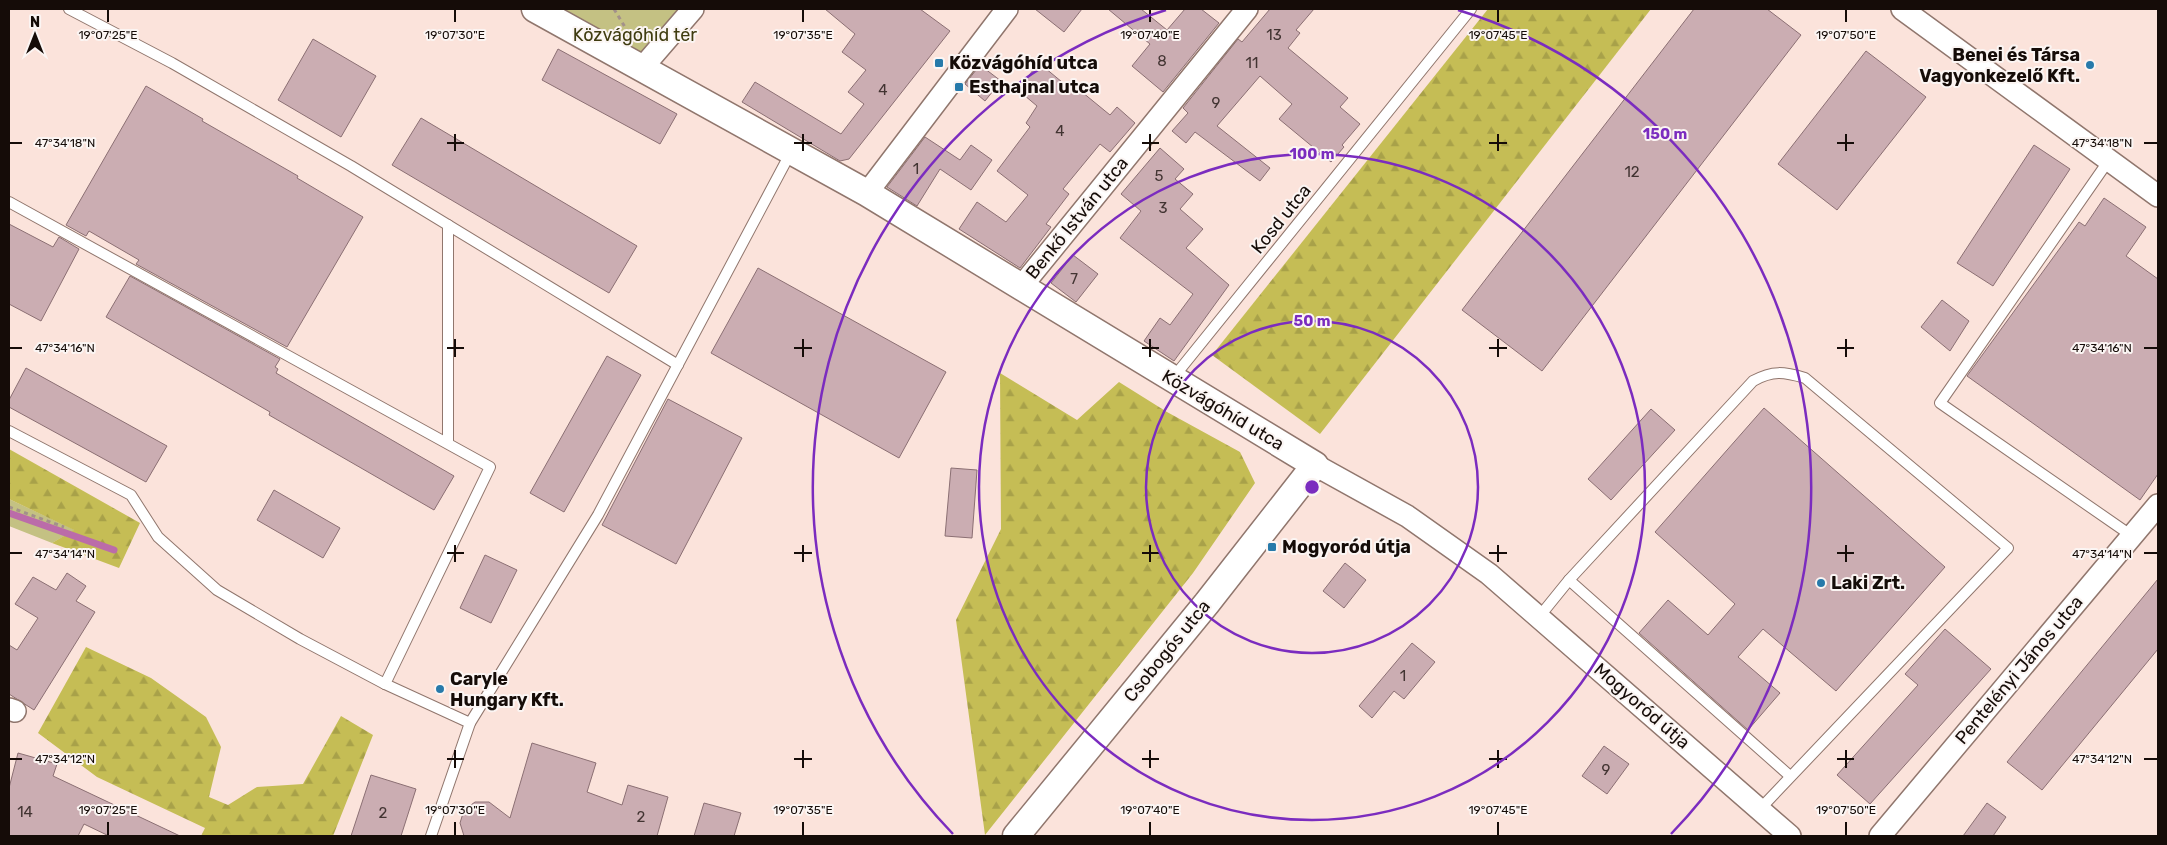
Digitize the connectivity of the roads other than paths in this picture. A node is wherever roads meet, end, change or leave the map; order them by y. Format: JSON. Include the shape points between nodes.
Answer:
{"nodes":[{"id":1,"x":69,"y":9,"type":"edge"},
{"id":2,"x":535,"y":9,"type":"edge"},
{"id":3,"x":692,"y":9,"type":"edge"},
{"id":4,"x":1007,"y":9,"type":"edge"},
{"id":5,"x":1247,"y":9,"type":"edge"},
{"id":6,"x":1471,"y":9,"type":"edge"},
{"id":7,"x":1902,"y":9,"type":"edge"},
{"id":8,"x":642,"y":68,"type":"junction"},
{"id":9,"x":791,"y":151,"type":"junction"},
{"id":10,"x":2109,"y":160,"type":"junction"},
{"id":11,"x":867,"y":193,"type":"junction"},
{"id":12,"x":2158,"y":196,"type":"edge"},
{"id":13,"x":9,"y":202,"type":"edge"},
{"id":14,"x":448,"y":225,"type":"junction"},
{"id":15,"x":1021,"y":287,"type":"junction"},
{"id":16,"x":678,"y":366,"type":"junction"},
{"id":17,"x":1172,"y":379,"type":"junction"},
{"id":18,"x":9,"y":431,"type":"edge"},
{"id":19,"x":448,"y":444,"type":"junction"},
{"id":20,"x":1315,"y":465,"type":"junction"},
{"id":21,"x":2158,"y":505,"type":"edge"},
{"id":22,"x":2132,"y":536,"type":"junction"},
{"id":23,"x":1569,"y":580,"type":"junction"},
{"id":24,"x":1539,"y":616,"type":"junction"},
{"id":25,"x":385,"y":684,"type":"junction"},
{"id":26,"x":470,"y":723,"type":"junction"},
{"id":27,"x":1790,"y":776,"type":"junction"},
{"id":28,"x":1760,"y":809,"type":"junction"},
{"id":29,"x":431,"y":836,"type":"edge"},
{"id":30,"x":1016,"y":836,"type":"edge"},
{"id":31,"x":1790,"y":836,"type":"edge"},
{"id":32,"x":1880,"y":836,"type":"edge"}],
"edges":[{"from":1,"to":14,"type":"lane","via":[[172,63]]},
{"from":2,"to":8,"type":"street","name":"Közvágóhíd utca"},
{"from":3,"to":8,"type":"street"},
{"from":4,"to":11,"type":"street"},
{"from":5,"to":15,"type":"street","name":"Benkő István utca"},
{"from":6,"to":17,"type":"lane","name":"Kosd utca"},
{"from":7,"to":10,"type":"street"},
{"from":8,"to":9,"type":"street","name":"Közvágóhíd utca"},
{"from":9,"to":11,"type":"street","name":"Közvágóhíd utca"},
{"from":9,"to":16,"type":"lane"},
{"from":10,"to":12,"type":"street"},
{"from":10,"to":22,"type":"lane","via":[[1940,403]]},
{"from":11,"to":15,"type":"street","name":"Közvágóhíd utca"},
{"from":13,"to":19,"type":"lane"},
{"from":14,"to":16,"type":"lane"},
{"from":14,"to":19,"type":"lane"},
{"from":15,"to":17,"type":"street","name":"Közvágóhíd utca"},
{"from":16,"to":26,"type":"lane","via":[[598,515]]},
{"from":17,"to":20,"type":"street","name":"Közvágóhíd utca"},
{"from":18,"to":25,"type":"lane","via":[[131,495],[158,537],[217,590],[300,640]]},
{"from":19,"to":25,"type":"lane","via":[[490,467]]},
{"from":20,"to":24,"type":"street","name":"Mogyoród útja","via":[[1407,516],[1489,574]]},
{"from":20,"to":30,"type":"street","name":"Csobogós utca","via":[[1207,603]]},
{"from":21,"to":22,"type":"street","name":"Pentelényi János utca"},
{"from":22,"to":32,"type":"street","name":"Pentelényi János utca"},
{"from":23,"to":24,"type":"lane"},
{"from":23,"to":27,"type":"lane"},
{"from":23,"to":27,"type":"lane","via":[[1753,381],[1766,374],[1784,372],[1805,378],[2008,548]]},
{"from":24,"to":28,"type":"street","name":"Mogyoród útja"},
{"from":25,"to":26,"type":"lane"},
{"from":26,"to":29,"type":"lane"},
{"from":27,"to":28,"type":"lane"},
{"from":28,"to":31,"type":"street","name":"Mogyoród útja"}]}
